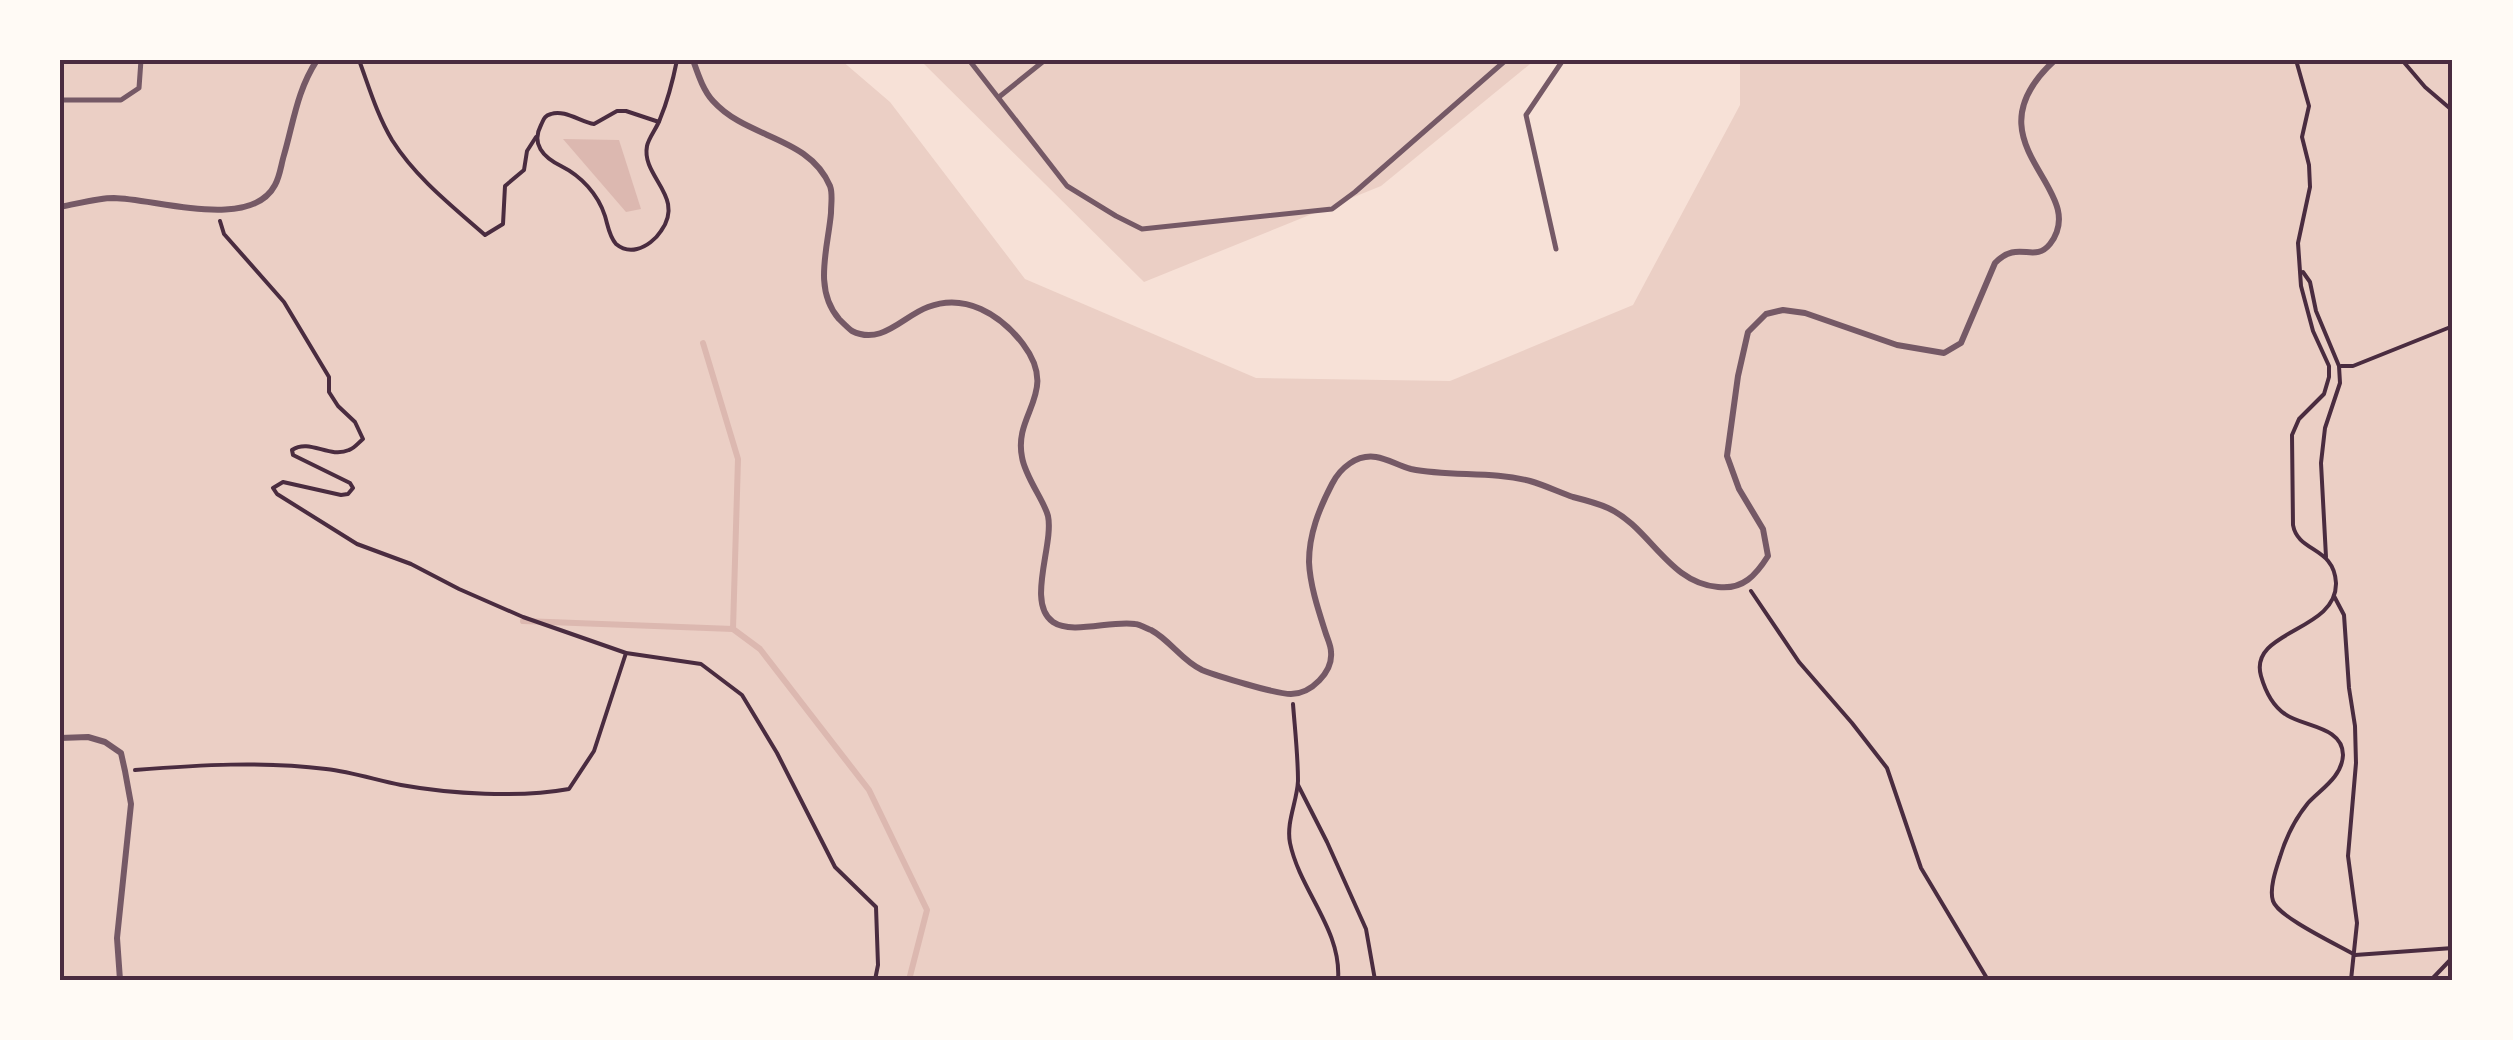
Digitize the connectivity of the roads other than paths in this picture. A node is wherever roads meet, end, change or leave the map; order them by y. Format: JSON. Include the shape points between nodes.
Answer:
{"nodes":[{"id":1,"x":140,"y":60,"type":"edge"},
{"id":2,"x":318,"y":60,"type":"edge"},
{"id":3,"x":693,"y":60,"type":"edge"},
{"id":4,"x":969,"y":60,"type":"edge"},
{"id":5,"x":1045,"y":60,"type":"edge"},
{"id":6,"x":1506,"y":60,"type":"edge"},
{"id":7,"x":1563,"y":60,"type":"edge"},
{"id":8,"x":2055,"y":60,"type":"edge"},
{"id":9,"x":999,"y":97,"type":"junction"},
{"id":10,"x":60,"y":100,"type":"edge"},
{"id":11,"x":60,"y":207,"type":"edge"},
{"id":12,"x":1556,"y":249,"type":"dead end"},
{"id":13,"x":60,"y":738,"type":"edge"},
{"id":14,"x":120,"y":980,"type":"edge"}],
"edges":[{"from":1,"to":10,"type":"lane","via":[[140,88],[121,100]]},
{"from":2,"to":11,"type":"street","via":[[303,82],[276,183],[264,201],[216,211],[109,198]]},
{"from":3,"to":8,"type":"street","via":[[713,101],[748,128],[794,146],[818,164],[832,190],[824,293],[850,331],[870,336],[926,307],[956,302],[984,309],[1033,358],[1038,384],[1021,455],[1048,517],[1041,606],[1049,620],[1063,627],[1137,624],[1201,669],[1292,694],[1312,687],[1332,654],[1309,562],[1316,515],[1337,474],[1355,460],[1373,456],[1407,468],[1528,480],[1632,522],[1664,560],[1695,582],[1720,588],[1756,576],[1768,556],[1763,529],[1727,456],[1748,332],[1766,314],[1783,310],[1897,345],[1944,353],[1961,343],[1994,262],[2004,253],[2048,248],[2057,231],[2059,209],[2022,133],[2027,94]]},
{"from":4,"to":9,"type":"lane"},
{"from":5,"to":9,"type":"lane"},
{"from":6,"to":9,"type":"lane","via":[[1332,209],[1142,228],[1068,186]]},
{"from":7,"to":12,"type":"lane","via":[[1526,115]]},
{"from":13,"to":14,"type":"street","via":[[88,737],[121,754],[132,804],[117,938]]}]}
